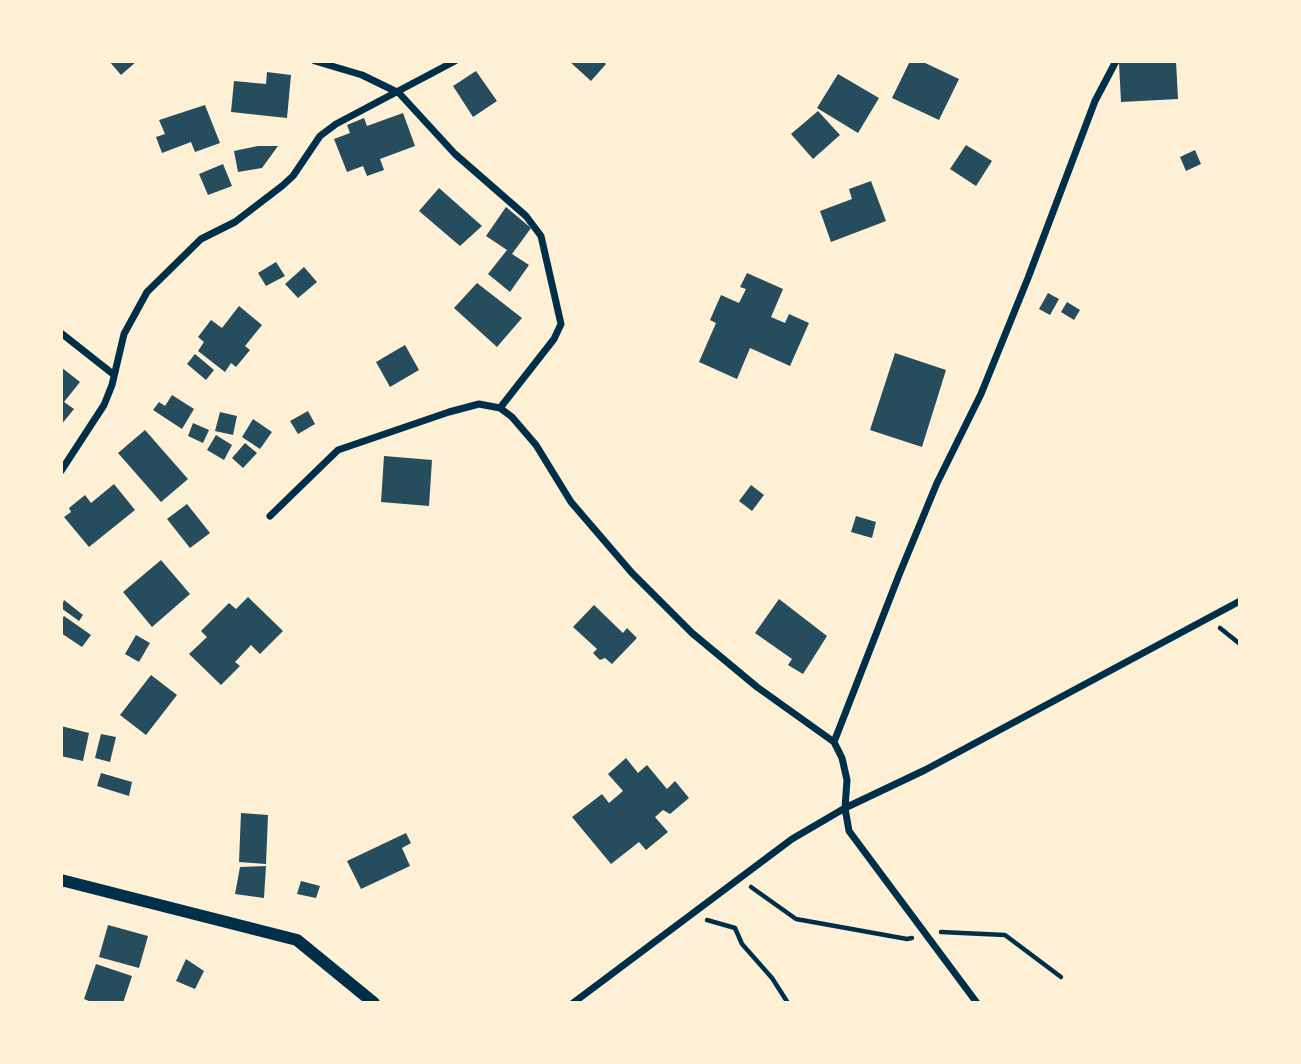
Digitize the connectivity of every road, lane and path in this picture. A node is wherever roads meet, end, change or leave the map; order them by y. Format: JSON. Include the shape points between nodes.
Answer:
{"nodes":[{"id":1,"x":315,"y":61,"type":"edge"},
{"id":2,"x":455,"y":61,"type":"edge"},
{"id":3,"x":1116,"y":61,"type":"edge"},
{"id":4,"x":399,"y":93,"type":"junction"},
{"id":5,"x":61,"y":333,"type":"edge"},
{"id":6,"x":113,"y":374,"type":"junction"},
{"id":7,"x":500,"y":408,"type":"junction"},
{"id":8,"x":61,"y":471,"type":"edge"},
{"id":9,"x":270,"y":516,"type":"dead end"},
{"id":10,"x":1240,"y":601,"type":"edge"},
{"id":11,"x":1208,"y":618,"type":"junction"},
{"id":12,"x":1240,"y":644,"type":"edge"},
{"id":13,"x":834,"y":742,"type":"junction"},
{"id":14,"x":845,"y":808,"type":"junction"},
{"id":15,"x":739,"y":879,"type":"junction"},
{"id":16,"x":61,"y":880,"type":"edge"},
{"id":17,"x":690,"y":916,"type":"junction"},
{"id":18,"x":927,"y":935,"type":"junction"},
{"id":19,"x":1061,"y":977,"type":"dead end"},
{"id":20,"x":373,"y":1003,"type":"edge"},
{"id":21,"x":573,"y":1003,"type":"edge"},
{"id":22,"x":788,"y":1003,"type":"edge"},
{"id":23,"x":977,"y":1003,"type":"edge"}],
"edges":[{"from":1,"to":4,"type":"street","via":[[362,75]]},
{"from":2,"to":4,"type":"street"},
{"from":3,"to":13,"type":"street","via":[[1095,101],[981,394],[913,540]]},
{"from":4,"to":6,"type":"street","via":[[320,136],[282,187],[235,222],[201,239],[147,292],[124,334]]},
{"from":4,"to":7,"type":"street","via":[[541,236],[561,324]]},
{"from":5,"to":6,"type":"street"},
{"from":6,"to":8,"type":"street","via":[[104,405]]},
{"from":7,"to":9,"type":"street","via":[[478,404],[338,450]]},
{"from":7,"to":13,"type":"street","via":[[536,445],[571,502],[675,616],[757,687]]},
{"from":10,"to":11,"type":"street"},
{"from":11,"to":12,"type":"path"},
{"from":11,"to":14,"type":"street"},
{"from":13,"to":14,"type":"street","via":[[848,780]]},
{"from":14,"to":15,"type":"street","via":[[792,839]]},
{"from":14,"to":18,"type":"street","via":[[849,831]]},
{"from":15,"to":17,"type":"street"},
{"from":15,"to":18,"type":"path","via":[[796,919],[907,939]]},
{"from":16,"to":20,"type":"street","via":[[297,940]]},
{"from":17,"to":21,"type":"street"},
{"from":17,"to":22,"type":"path","via":[[735,928],[742,944]]},
{"from":18,"to":19,"type":"path","via":[[948,930],[1004,935]]},
{"from":18,"to":23,"type":"street"}]}
